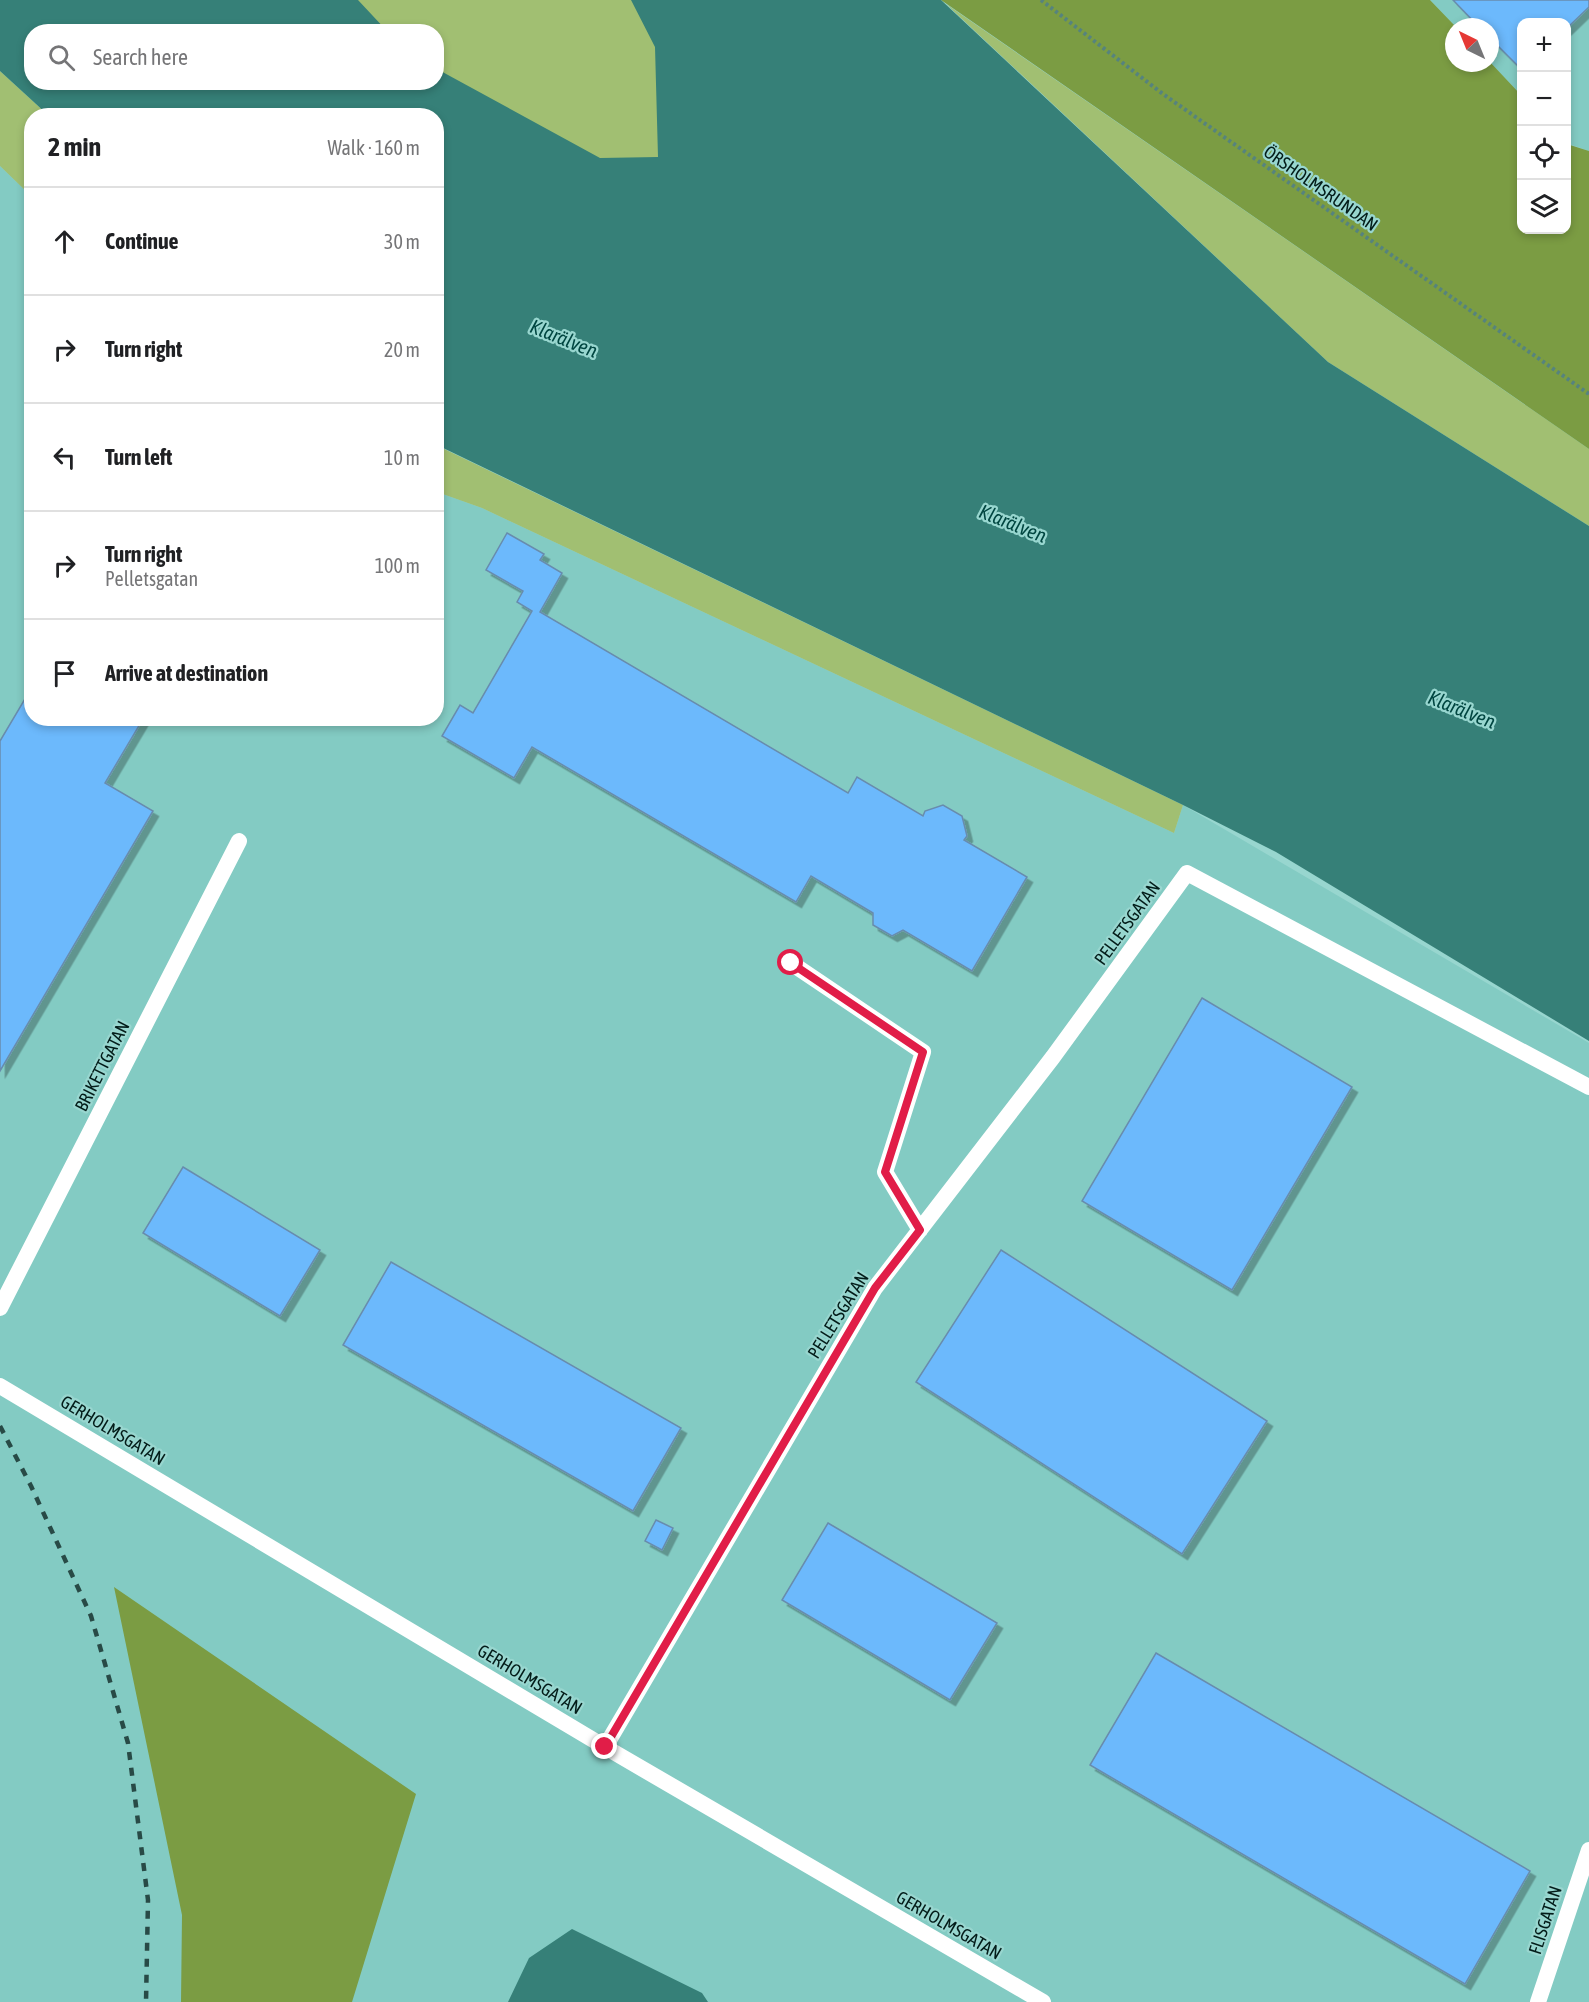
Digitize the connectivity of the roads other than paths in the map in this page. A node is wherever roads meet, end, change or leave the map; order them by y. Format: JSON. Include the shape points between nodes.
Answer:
{"nodes":[{"id":1,"x":239,"y":841,"type":"dead end"},
{"id":2,"x":791,"y":963,"type":"dead end"},
{"id":3,"x":1589,"y":1087,"type":"edge"},
{"id":4,"x":920,"y":1230,"type":"junction"},
{"id":5,"x":0,"y":1308,"type":"edge"},
{"id":6,"x":0,"y":1386,"type":"edge"},
{"id":7,"x":605,"y":1747,"type":"junction"},
{"id":8,"x":1589,"y":1850,"type":"edge"},
{"id":9,"x":1042,"y":2002,"type":"edge"},
{"id":10,"x":1538,"y":2002,"type":"edge"}],
"edges":[{"from":1,"to":5,"type":"lane","name":"BRIKETTGATAN"},
{"from":2,"to":4,"type":"lane","via":[[923,1052],[885,1172]]},
{"from":3,"to":4,"type":"lane","name":"PELLETSGATAN","via":[[1187,873]]},
{"from":4,"to":7,"type":"lane","name":"PELLETSGATAN","via":[[875,1288]]},
{"from":6,"to":7,"type":"lane","name":"GERHOLMSGATAN"},
{"from":7,"to":9,"type":"lane","name":"GERHOLMSGATAN"},
{"from":8,"to":10,"type":"lane","name":"FLISGATAN"}]}
